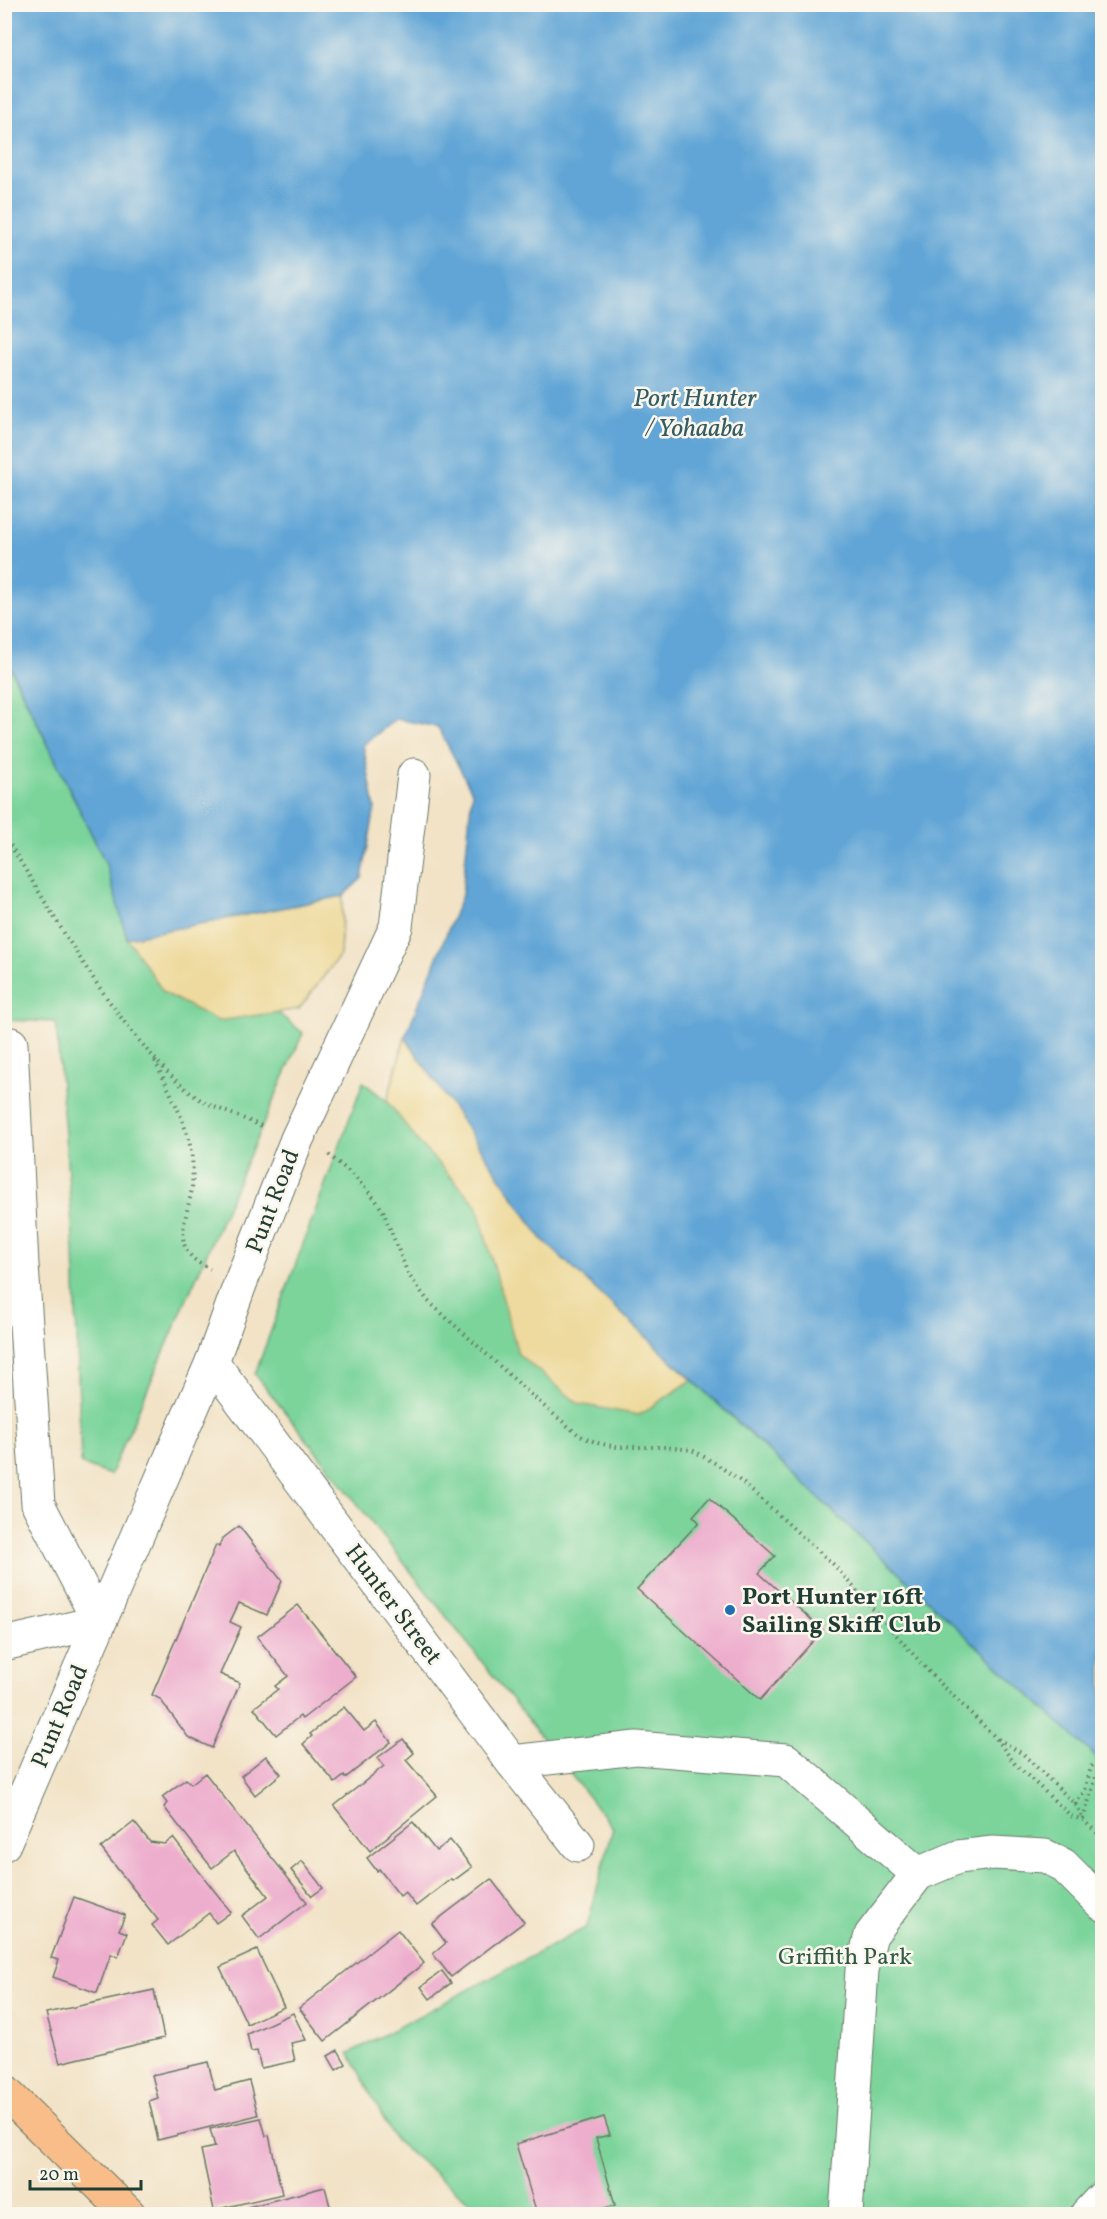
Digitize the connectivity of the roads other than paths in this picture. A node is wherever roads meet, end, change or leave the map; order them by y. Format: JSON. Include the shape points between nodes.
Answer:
{"nodes":[{"id":1,"x":414,"y":775,"type":"dead end"},
{"id":2,"x":11,"y":1044,"type":"dead end"},
{"id":3,"x":13,"y":1261,"type":"edge"},
{"id":4,"x":212,"y":1362,"type":"junction"},
{"id":5,"x":99,"y":1622,"type":"junction"},
{"id":6,"x":4,"y":1644,"type":"edge"},
{"id":7,"x":513,"y":1762,"type":"junction"},
{"id":8,"x":4,"y":1844,"type":"edge"},
{"id":9,"x":578,"y":1845,"type":"dead end"},
{"id":10,"x":918,"y":1874,"type":"junction"},
{"id":11,"x":1102,"y":1904,"type":"edge"},
{"id":12,"x":4,"y":2091,"type":"edge"},
{"id":13,"x":1102,"y":2198,"type":"edge"},
{"id":14,"x":129,"y":2214,"type":"edge"},
{"id":15,"x":846,"y":2214,"type":"edge"},
{"id":16,"x":1087,"y":2214,"type":"edge"}],
"edges":[{"from":1,"to":4,"type":"street","name":"Punt Road","via":[[396,927],[297,1139]]},
{"from":2,"to":3,"type":"street"},
{"from":3,"to":5,"type":"street","via":[[38,1504]]},
{"from":4,"to":5,"type":"street","name":"Punt Road"},
{"from":4,"to":7,"type":"street","name":"Hunter Street"},
{"from":5,"to":6,"type":"street"},
{"from":5,"to":8,"type":"street","name":"Punt Road"},
{"from":7,"to":9,"type":"street","name":"Hunter Street"},
{"from":7,"to":10,"type":"street","via":[[636,1748],[786,1760]]},
{"from":10,"to":11,"type":"street","via":[[958,1857],[993,1853],[1045,1856],[1063,1865]]},
{"from":10,"to":15,"type":"street","via":[[871,1935],[862,1970]]},
{"from":12,"to":14,"type":"main road"},
{"from":13,"to":16,"type":"street"}]}
